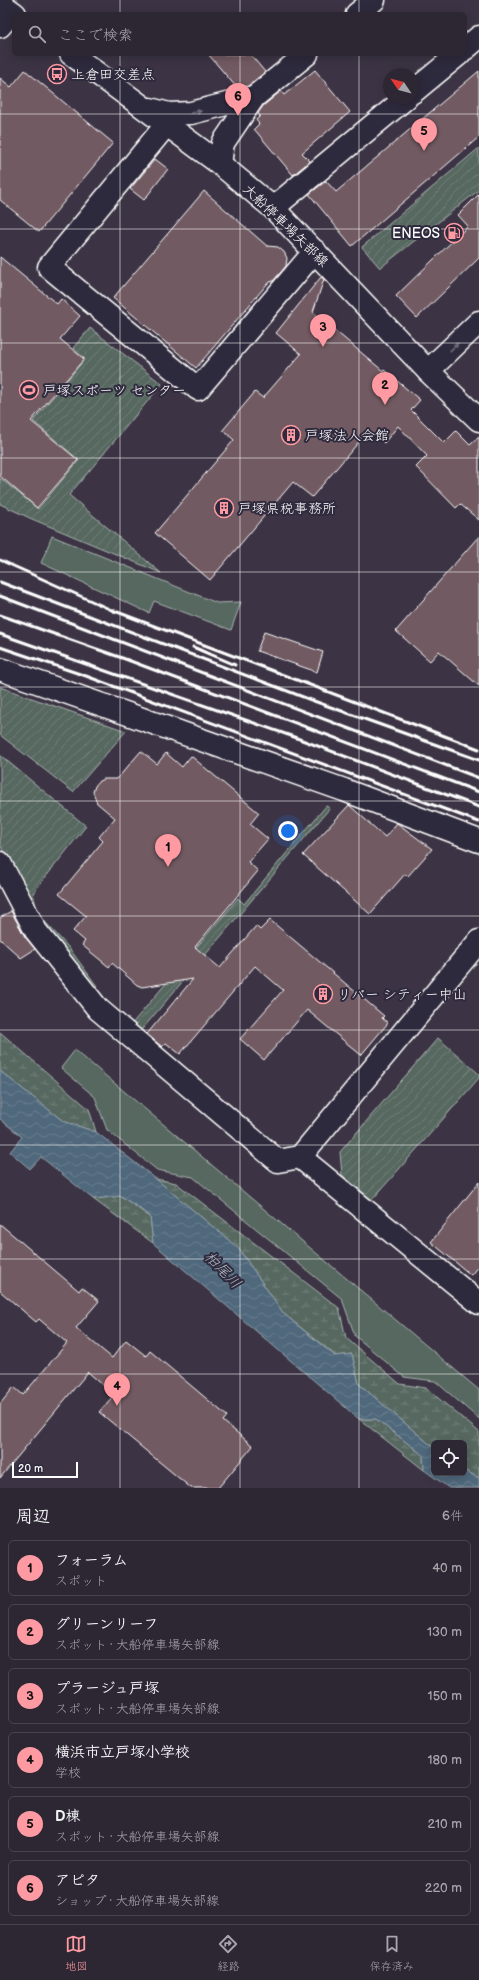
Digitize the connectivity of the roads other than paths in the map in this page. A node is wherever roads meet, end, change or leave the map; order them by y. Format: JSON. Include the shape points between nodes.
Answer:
{"nodes":[{"id":1,"x":374,"y":0,"type":"edge"},
{"id":2,"x":359,"y":12,"type":"edge"},
{"id":3,"x":479,"y":37,"type":"edge"},
{"id":4,"x":467,"y":47,"type":"edge"},
{"id":5,"x":74,"y":56,"type":"edge"},
{"id":6,"x":305,"y":56,"type":"edge"},
{"id":7,"x":456,"y":56,"type":"edge"},
{"id":8,"x":419,"y":87,"type":"edge"},
{"id":9,"x":254,"y":97,"type":"junction"},
{"id":10,"x":399,"y":104,"type":"edge"},
{"id":11,"x":144,"y":107,"type":"junction"},
{"id":12,"x":167,"y":124,"type":"junction"},
{"id":13,"x":220,"y":164,"type":"junction"},
{"id":14,"x":273,"y":208,"type":"junction"},
{"id":15,"x":314,"y":251,"type":"junction"},
{"id":16,"x":479,"y":322,"type":"edge"},
{"id":17,"x":428,"y":371,"type":"junction"},
{"id":18,"x":479,"y":420,"type":"edge"},
{"id":19,"x":0,"y":669,"type":"edge"},
{"id":20,"x":479,"y":841,"type":"edge"},
{"id":21,"x":0,"y":863,"type":"edge"},
{"id":22,"x":479,"y":941,"type":"edge"},
{"id":23,"x":300,"y":1157,"type":"junction"},
{"id":24,"x":479,"y":1303,"type":"edge"}],
"edges":[{"from":1,"to":2,"type":"street"},
{"from":3,"to":4,"type":"street"},
{"from":5,"to":11,"type":"street","name":"大船停車場矢部線"},
{"from":6,"to":9,"type":"street"},
{"from":7,"to":8,"type":"street"},
{"from":11,"to":9,"type":"street","one_way":true,"via":[[169,114],[191,113]]},
{"from":9,"to":13,"type":"street","via":[[223,143]]},
{"from":10,"to":14,"type":"street"},
{"from":11,"to":12,"type":"street","name":"大船停車場矢部線"},
{"from":12,"to":13,"type":"street","name":"大船停車場矢部線"},
{"from":12,"to":15,"type":"street","via":[[49,268],[198,389]]},
{"from":13,"to":14,"type":"street","name":"大船停車場矢部線"},
{"from":14,"to":15,"type":"street","name":"大船停車場矢部線"},
{"from":15,"to":17,"type":"street","name":"大船停車場矢部線"},
{"from":17,"to":16,"type":"street","one_way":true},
{"from":17,"to":18,"type":"street","name":"大船停車場矢部線"},
{"from":19,"to":20,"type":"street"},
{"from":21,"to":23,"type":"street","via":[[36,931],[98,1009],[278,1161]]},
{"from":22,"to":23,"type":"street"},
{"from":23,"to":24,"type":"street"}]}
